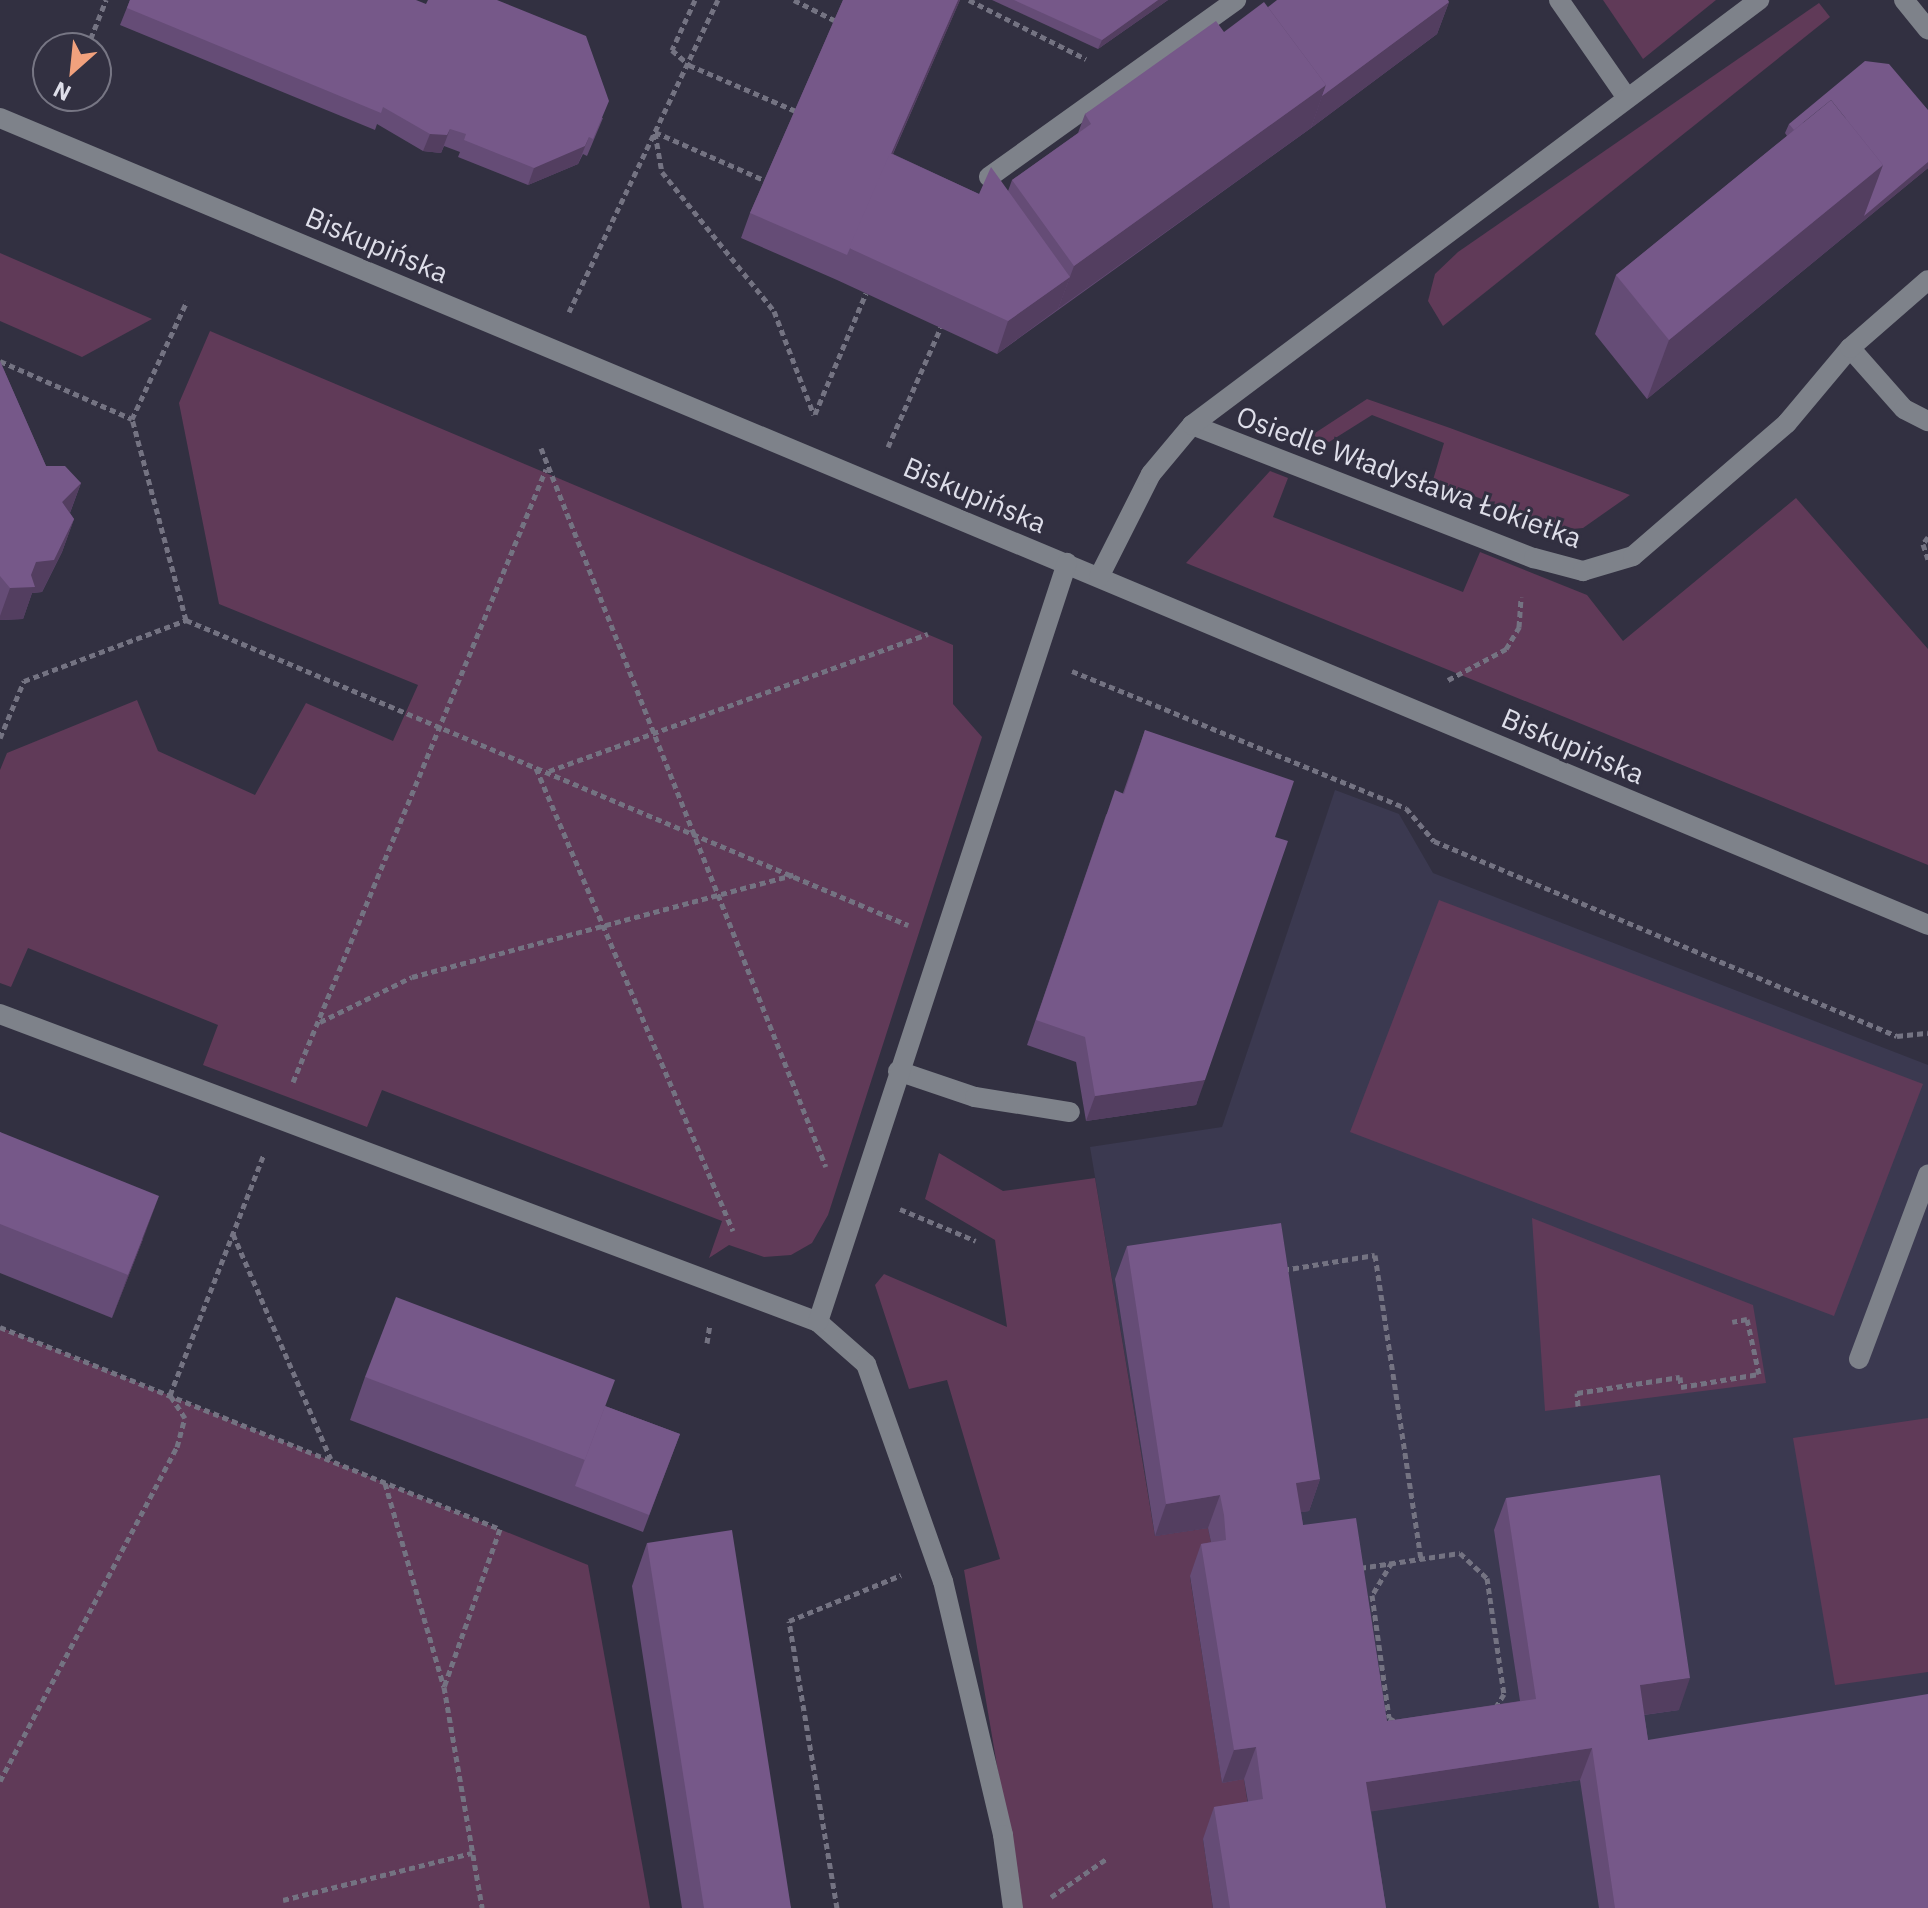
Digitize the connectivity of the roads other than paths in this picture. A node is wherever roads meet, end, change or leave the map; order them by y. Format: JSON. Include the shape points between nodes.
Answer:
{"nodes":[{"id":1,"x":1236,"y":0,"type":"edge"},
{"id":2,"x":1559,"y":0,"type":"edge"},
{"id":3,"x":1759,"y":0,"type":"edge"},
{"id":4,"x":1904,"y":0,"type":"edge"},
{"id":5,"x":1928,"y":30,"type":"edge"},
{"id":6,"x":1627,"y":98,"type":"junction"},
{"id":7,"x":0,"y":118,"type":"edge"},
{"id":8,"x":989,"y":177,"type":"edge"},
{"id":9,"x":1928,"y":280,"type":"edge"},
{"id":10,"x":1850,"y":348,"type":"junction"},
{"id":11,"x":1928,"y":421,"type":"edge"},
{"id":12,"x":1192,"y":425,"type":"junction"},
{"id":13,"x":1067,"y":563,"type":"junction"},
{"id":14,"x":1099,"y":577,"type":"junction"},
{"id":15,"x":1928,"y":925,"type":"edge"},
{"id":16,"x":0,"y":1014,"type":"edge"},
{"id":17,"x":898,"y":1071,"type":"junction"},
{"id":18,"x":1070,"y":1112,"type":"dead end"},
{"id":19,"x":1928,"y":1174,"type":"edge"},
{"id":20,"x":818,"y":1322,"type":"junction"},
{"id":21,"x":1859,"y":1359,"type":"dead end"},
{"id":22,"x":1013,"y":1908,"type":"edge"}],
"edges":[{"from":1,"to":8,"type":"street"},
{"from":2,"to":6,"type":"street"},
{"from":3,"to":6,"type":"street","name":"Osiedle Władysława Łokietka"},
{"from":4,"to":5,"type":"street"},
{"from":6,"to":12,"type":"street","name":"Osiedle Władysława Łokietka"},
{"from":7,"to":13,"type":"street","name":"Biskupińska"},
{"from":9,"to":10,"type":"street","name":"Osiedle Władysława Łokietka"},
{"from":10,"to":11,"type":"street","via":[[1904,409]]},
{"from":10,"to":12,"type":"street","name":"Osiedle Władysława Łokietka","via":[[1787,423],[1633,556],[1583,571],[1534,558]]},
{"from":12,"to":14,"type":"street","name":"Osiedle Władysława Łokietka","via":[[1151,474]]},
{"from":13,"to":14,"type":"street","name":"Biskupińska"},
{"from":13,"to":17,"type":"street"},
{"from":14,"to":15,"type":"street","name":"Biskupińska"},
{"from":16,"to":20,"type":"street"},
{"from":17,"to":18,"type":"street","via":[[975,1097]]},
{"from":17,"to":20,"type":"street"},
{"from":19,"to":21,"type":"street"},
{"from":20,"to":22,"type":"street","via":[[866,1364],[943,1581],[1003,1835]]}]}
